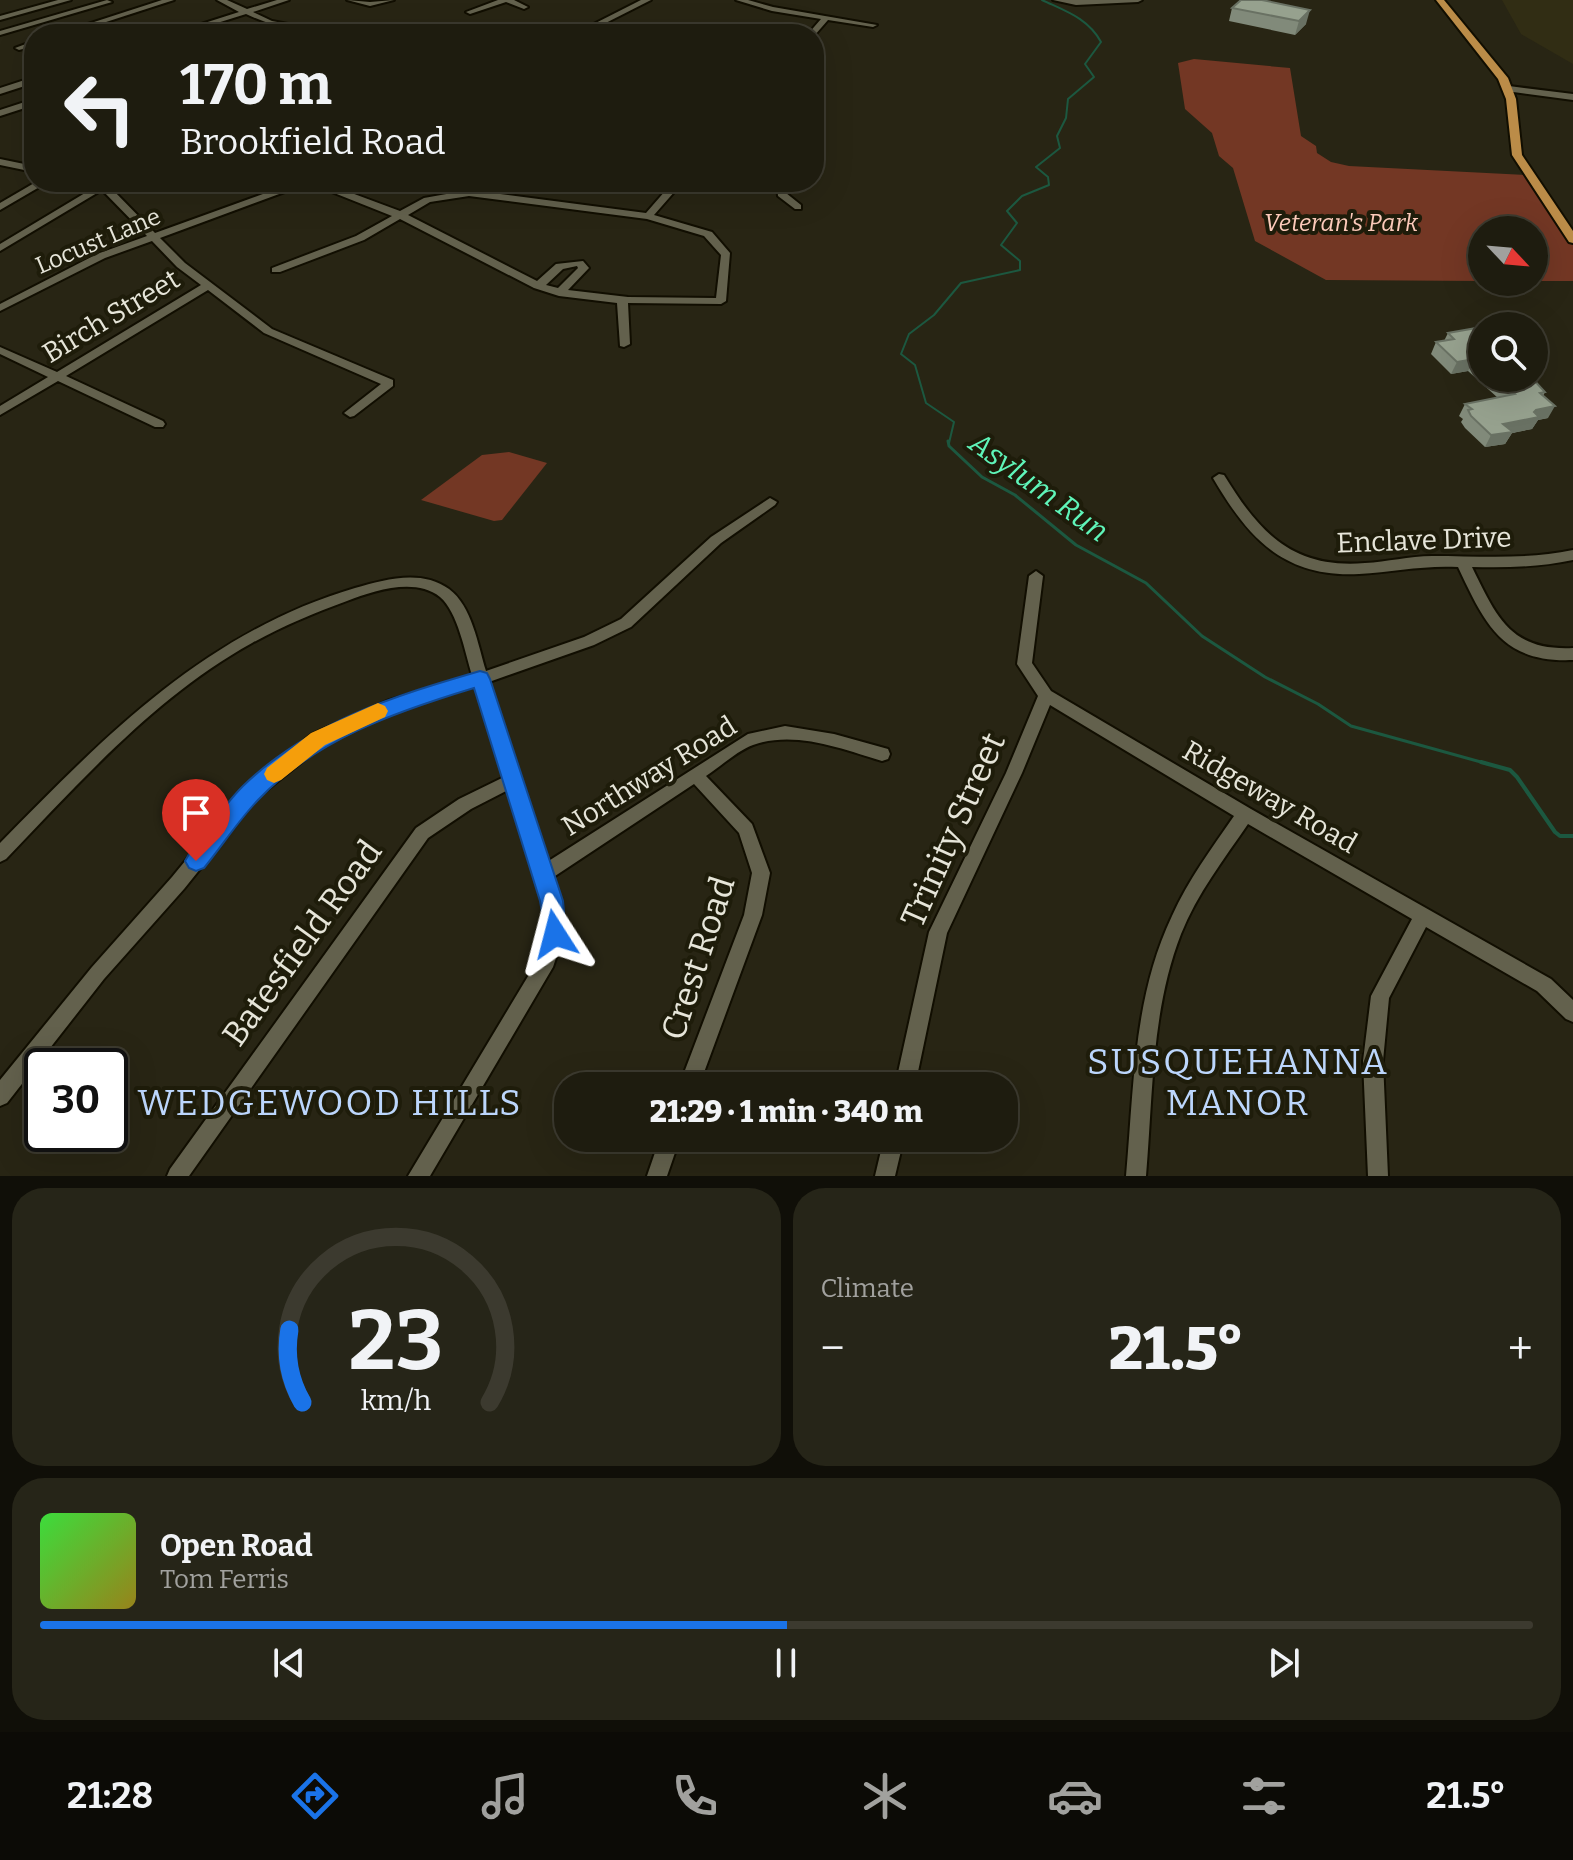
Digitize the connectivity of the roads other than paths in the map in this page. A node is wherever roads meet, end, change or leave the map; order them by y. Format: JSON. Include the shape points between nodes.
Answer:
{"nodes":[{"id":1,"x":67,"y":0,"type":"edge"},
{"id":2,"x":170,"y":0,"type":"edge"},
{"id":3,"x":221,"y":0,"type":"edge"},
{"id":4,"x":283,"y":0,"type":"edge"},
{"id":5,"x":351,"y":0,"type":"edge"},
{"id":6,"x":390,"y":0,"type":"edge"},
{"id":7,"x":506,"y":0,"type":"edge"},
{"id":8,"x":647,"y":0,"type":"edge"},
{"id":9,"x":740,"y":0,"type":"edge"},
{"id":10,"x":1057,"y":0,"type":"edge"},
{"id":11,"x":1138,"y":0,"type":"edge"},
{"id":12,"x":1440,"y":0,"type":"edge"},
{"id":13,"x":107,"y":1,"type":"edge"},
{"id":14,"x":524,"y":7,"type":"dead end"},
{"id":15,"x":243,"y":12,"type":"junction"},
{"id":16,"x":470,"y":12,"type":"dead end"},
{"id":17,"x":125,"y":13,"type":"junction"},
{"id":18,"x":0,"y":18,"type":"edge"},
{"id":19,"x":826,"y":18,"type":"junction"},
{"id":20,"x":30,"y":24,"type":"edge"},
{"id":21,"x":91,"y":24,"type":"edge"},
{"id":22,"x":205,"y":24,"type":"edge"},
{"id":23,"x":277,"y":24,"type":"edge"},
{"id":24,"x":598,"y":24,"type":"edge"},
{"id":25,"x":821,"y":24,"type":"edge"},
{"id":26,"x":873,"y":25,"type":"dead end"},
{"id":27,"x":24,"y":26,"type":"edge"},
{"id":28,"x":0,"y":33,"type":"edge"},
{"id":29,"x":24,"y":46,"type":"edge"},
{"id":30,"x":19,"y":48,"type":"dead end"},
{"id":31,"x":24,"y":83,"type":"edge"},
{"id":32,"x":1509,"y":89,"type":"junction"},
{"id":33,"x":0,"y":91,"type":"edge"},
{"id":34,"x":1573,"y":97,"type":"edge"},
{"id":35,"x":24,"y":105,"type":"edge"},
{"id":36,"x":0,"y":113,"type":"edge"},
{"id":37,"x":3,"y":165,"type":"edge"},
{"id":38,"x":24,"y":168,"type":"edge"},
{"id":39,"x":26,"y":192,"type":"edge"},
{"id":40,"x":94,"y":192,"type":"edge"},
{"id":41,"x":114,"y":192,"type":"edge"},
{"id":42,"x":278,"y":192,"type":"edge"},
{"id":43,"x":339,"y":192,"type":"edge"},
{"id":44,"x":669,"y":192,"type":"edge"},
{"id":45,"x":781,"y":192,"type":"edge"},
{"id":46,"x":0,"y":207,"type":"edge"},
{"id":47,"x":798,"y":207,"type":"dead end"},
{"id":48,"x":400,"y":215,"type":"junction"},
{"id":49,"x":648,"y":216,"type":"junction"},
{"id":50,"x":154,"y":237,"type":"junction"},
{"id":51,"x":1573,"y":240,"type":"edge"},
{"id":52,"x":0,"y":248,"type":"edge"},
{"id":53,"x":276,"y":270,"type":"dead end"},
{"id":54,"x":538,"y":286,"type":"junction"},
{"id":55,"x":206,"y":287,"type":"junction"},
{"id":56,"x":559,"y":293,"type":"junction"},
{"id":57,"x":622,"y":299,"type":"junction"},
{"id":58,"x":0,"y":308,"type":"edge"},
{"id":59,"x":624,"y":344,"type":"dead end"},
{"id":60,"x":0,"y":350,"type":"edge"},
{"id":61,"x":57,"y":377,"type":"junction"},
{"id":62,"x":0,"y":411,"type":"edge"},
{"id":63,"x":350,"y":413,"type":"dead end"},
{"id":64,"x":159,"y":424,"type":"dead end"},
{"id":65,"x":1219,"y":478,"type":"dead end"},
{"id":66,"x":770,"y":502,"type":"dead end"},
{"id":67,"x":1573,"y":555,"type":"edge"},
{"id":68,"x":1464,"y":564,"type":"junction"},
{"id":69,"x":1036,"y":576,"type":"dead end"},
{"id":70,"x":1573,"y":654,"type":"edge"},
{"id":71,"x":480,"y":679,"type":"junction"},
{"id":72,"x":1046,"y":695,"type":"junction"},
{"id":73,"x":882,"y":754,"type":"dead end"},
{"id":74,"x":695,"y":775,"type":"junction"},
{"id":75,"x":511,"y":781,"type":"junction"},
{"id":76,"x":1245,"y":814,"type":"junction"},
{"id":77,"x":0,"y":854,"type":"edge"},
{"id":78,"x":542,"y":875,"type":"junction"},
{"id":79,"x":1423,"y":916,"type":"junction"},
{"id":80,"x":1573,"y":1013,"type":"edge"},
{"id":81,"x":694,"y":1072,"type":"edge"},
{"id":82,"x":908,"y":1072,"type":"edge"},
{"id":83,"x":0,"y":1096,"type":"edge"},
{"id":84,"x":665,"y":1152,"type":"edge"},
{"id":85,"x":893,"y":1152,"type":"edge"},
{"id":86,"x":891,"y":1174,"type":"edge"},
{"id":87,"x":177,"y":1176,"type":"edge"},
{"id":88,"x":418,"y":1176,"type":"edge"},
{"id":89,"x":657,"y":1176,"type":"edge"},
{"id":90,"x":1136,"y":1176,"type":"edge"},
{"id":91,"x":1378,"y":1176,"type":"edge"}],
"edges":[{"from":1,"to":18,"type":"street"},
{"from":2,"to":17,"type":"street"},
{"from":3,"to":15,"type":"street"},
{"from":4,"to":15,"type":"street"},
{"from":5,"to":6,"type":"street","via":[[362,5]]},
{"from":7,"to":14,"type":"street"},
{"from":7,"to":16,"type":"street"},
{"from":8,"to":24,"type":"street"},
{"from":9,"to":19,"type":"street"},
{"from":10,"to":11,"type":"street"},
{"from":12,"to":32,"type":"main road"},
{"from":13,"to":17,"type":"street"},
{"from":13,"to":20,"type":"street"},
{"from":15,"to":22,"type":"street"},
{"from":15,"to":23,"type":"street"},
{"from":17,"to":21,"type":"street"},
{"from":19,"to":25,"type":"street"},
{"from":19,"to":26,"type":"street"},
{"from":27,"to":28,"type":"street"},
{"from":29,"to":30,"type":"street"},
{"from":31,"to":33,"type":"street"},
{"from":32,"to":34,"type":"street"},
{"from":32,"to":51,"type":"main road","via":[[1517,155]]},
{"from":35,"to":36,"type":"street"},
{"from":37,"to":38,"type":"street"},
{"from":39,"to":46,"type":"street"},
{"from":40,"to":52,"type":"street"},
{"from":41,"to":50,"type":"street"},
{"from":42,"to":50,"type":"street","name":"Locust Lane"},
{"from":43,"to":48,"type":"street"},
{"from":44,"to":49,"type":"street"},
{"from":45,"to":47,"type":"street"},
{"from":48,"to":49,"type":"street","via":[[427,200],[469,193]]},
{"from":48,"to":53,"type":"street","via":[[360,238]]},
{"from":48,"to":54,"type":"street"},
{"from":49,"to":57,"type":"street","via":[[691,227],[718,243],[726,255],[721,301]]},
{"from":50,"to":55,"type":"street"},
{"from":50,"to":58,"type":"street","name":"Locust Lane","via":[[75,267]]},
{"from":54,"to":56,"type":"street"},
{"from":54,"to":56,"type":"street","via":[[560,266],[579,263],[584,268]]},
{"from":55,"to":61,"type":"street","name":"Birch Street"},
{"from":55,"to":63,"type":"street","via":[[268,331],[389,383]]},
{"from":56,"to":57,"type":"street"},
{"from":57,"to":59,"type":"street"},
{"from":60,"to":61,"type":"street"},
{"from":61,"to":62,"type":"street","name":"Birch Street"},
{"from":61,"to":64,"type":"street"},
{"from":65,"to":68,"type":"street","name":"Enclave Drive","via":[[1258,537],[1322,566]]},
{"from":66,"to":71,"type":"street","via":[[716,540],[626,623]]},
{"from":67,"to":68,"type":"street","name":"Enclave Drive"},
{"from":68,"to":70,"type":"street","via":[[1506,637],[1545,653]]},
{"from":69,"to":72,"type":"street","name":"Ridgeway Road","via":[[1024,664]]},
{"from":71,"to":75,"type":"street"},
{"from":71,"to":77,"type":"street","via":[[455,605],[433,586],[395,580],[322,603],[252,636],[181,680],[134,719]]},
{"from":71,"to":83,"type":"street","via":[[392,705],[318,739],[251,793]]},
{"from":72,"to":76,"type":"street","name":"Ridgeway Road"},
{"from":72,"to":82,"type":"street","name":"Trinity Street","via":[[938,932]]},
{"from":73,"to":74,"type":"street","name":"Northway Road","via":[[785,732],[748,740]]},
{"from":74,"to":78,"type":"street","name":"Northway Road"},
{"from":74,"to":81,"type":"street","name":"Crest Road","via":[[746,829],[761,873],[753,915]]},
{"from":75,"to":78,"type":"street"},
{"from":75,"to":87,"type":"street","name":"Batesfield Road","via":[[422,833]]},
{"from":76,"to":79,"type":"street","name":"Ridgeway Road"},
{"from":76,"to":90,"type":"street","via":[[1172,933],[1143,1051]]},
{"from":78,"to":88,"type":"street","via":[[555,934],[544,967]]},
{"from":79,"to":80,"type":"street","name":"Ridgeway Road","via":[[1544,985]]},
{"from":79,"to":91,"type":"street","via":[[1380,996],[1373,1061]]},
{"from":84,"to":89,"type":"street"},
{"from":85,"to":86,"type":"street"}]}
